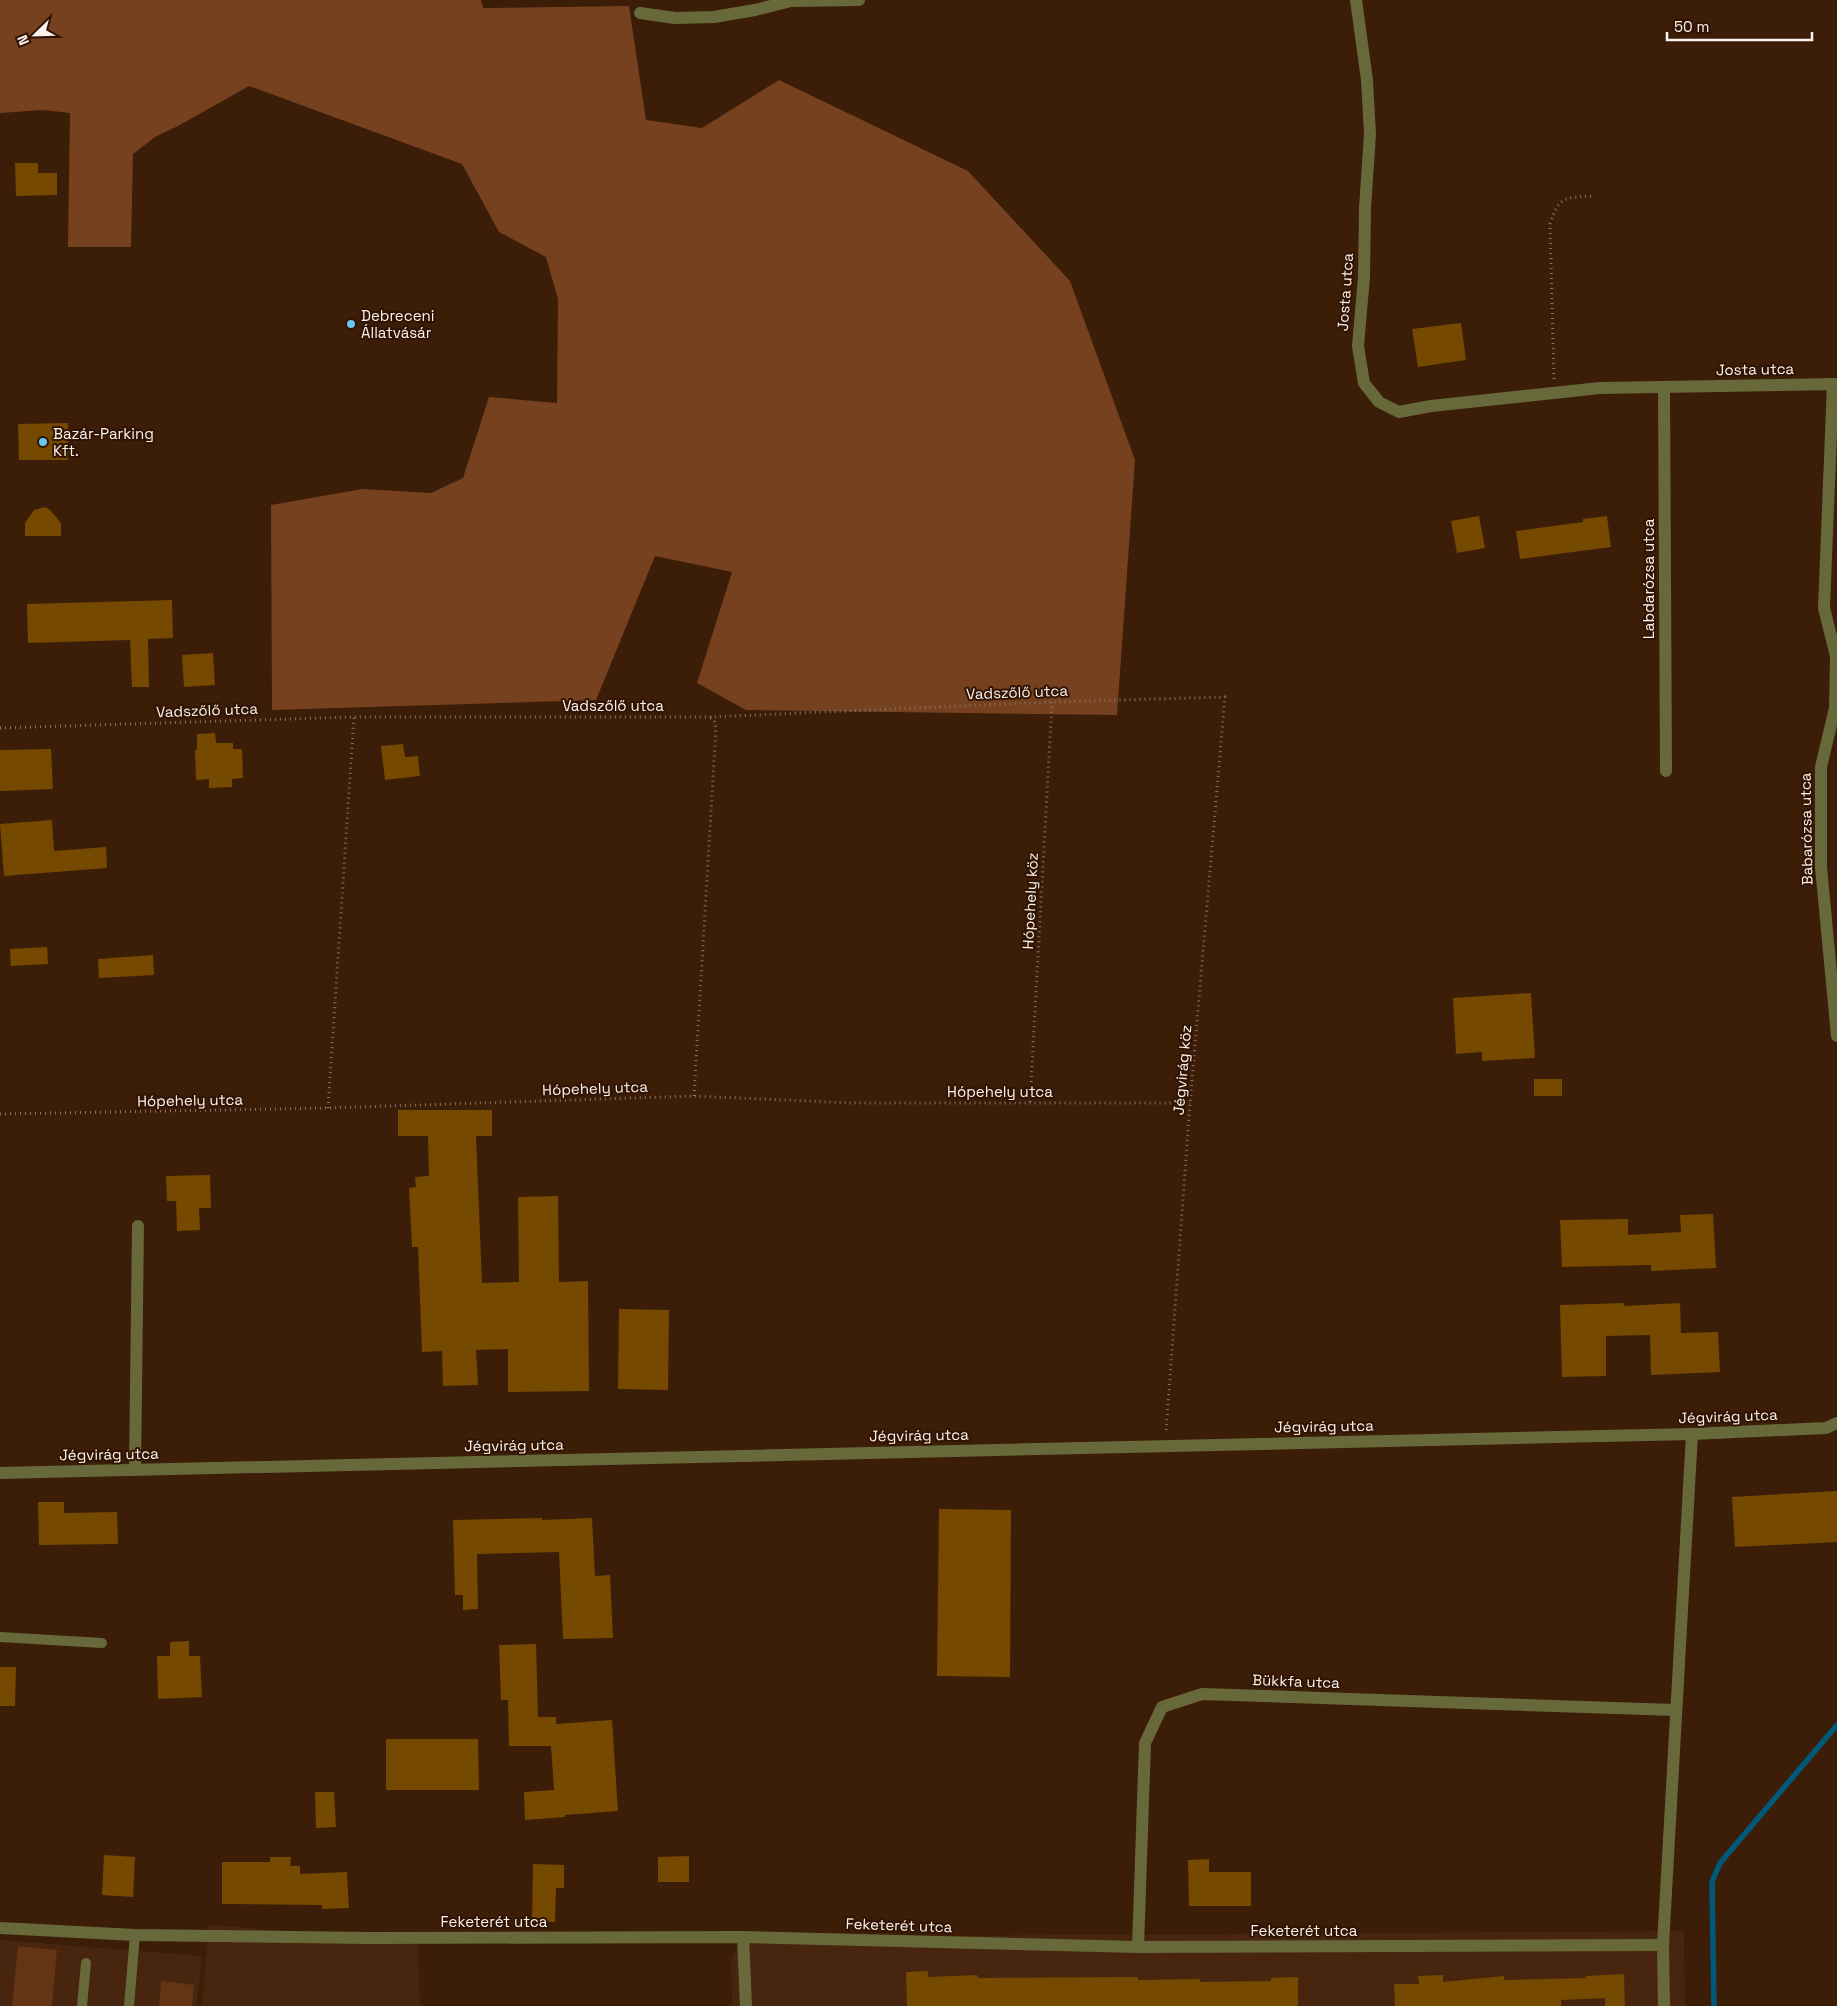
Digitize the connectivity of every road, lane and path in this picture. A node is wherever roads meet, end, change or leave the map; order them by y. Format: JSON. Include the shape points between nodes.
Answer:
{"nodes":[{"id":1,"x":859,"y":0,"type":"edge"},
{"id":2,"x":1356,"y":0,"type":"edge"},
{"id":3,"x":640,"y":13,"type":"dead end"},
{"id":4,"x":1593,"y":196,"type":"dead end"},
{"id":5,"x":1835,"y":384,"type":"edge"},
{"id":6,"x":1664,"y":387,"type":"junction"},
{"id":7,"x":1554,"y":392,"type":"junction"},
{"id":8,"x":1225,"y":697,"type":"joint"},
{"id":9,"x":1052,"y":702,"type":"junction"},
{"id":10,"x":354,"y":717,"type":"junction"},
{"id":11,"x":709,"y":717,"type":"junction"},
{"id":12,"x":0,"y":728,"type":"edge"},
{"id":13,"x":1666,"y":771,"type":"dead end"},
{"id":14,"x":1837,"y":1036,"type":"edge"},
{"id":15,"x":694,"y":1096,"type":"junction"},
{"id":16,"x":1030,"y":1102,"type":"junction"},
{"id":17,"x":1190,"y":1103,"type":"junction"},
{"id":18,"x":328,"y":1108,"type":"junction"},
{"id":19,"x":0,"y":1114,"type":"edge"},
{"id":20,"x":138,"y":1226,"type":"dead end"},
{"id":21,"x":1837,"y":1423,"type":"edge"},
{"id":22,"x":1692,"y":1434,"type":"junction"},
{"id":23,"x":1165,"y":1446,"type":"junction"},
{"id":24,"x":135,"y":1470,"type":"junction"},
{"id":25,"x":0,"y":1473,"type":"edge"},
{"id":26,"x":0,"y":1637,"type":"edge"},
{"id":27,"x":102,"y":1643,"type":"dead end"},
{"id":28,"x":1675,"y":1710,"type":"junction"},
{"id":29,"x":0,"y":1928,"type":"edge"},
{"id":30,"x":135,"y":1935,"type":"junction"},
{"id":31,"x":743,"y":1936,"type":"junction"},
{"id":32,"x":1663,"y":1945,"type":"junction"},
{"id":33,"x":1138,"y":1947,"type":"junction"},
{"id":34,"x":86,"y":1963,"type":"dead end"},
{"id":35,"x":82,"y":2006,"type":"edge"},
{"id":36,"x":129,"y":2006,"type":"edge"},
{"id":37,"x":746,"y":2006,"type":"edge"},
{"id":38,"x":1664,"y":2006,"type":"edge"}],
"edges":[{"from":1,"to":3,"type":"street","via":[[791,1],[714,17],[675,18]]},
{"from":2,"to":7,"type":"street","name":"Josta utca","via":[[1365,62],[1370,134],[1358,346],[1364,383],[1379,402],[1399,412]]},
{"from":4,"to":7,"type":"path","via":[[1567,198],[1556,206],[1550,224]]},
{"from":5,"to":6,"type":"street","name":"Josta utca"},
{"from":5,"to":14,"type":"street","name":"Babarózsa utca","via":[[1824,608],[1836,656],[1835,708],[1821,768],[1821,867]]},
{"from":6,"to":7,"type":"street","name":"Josta utca"},
{"from":6,"to":13,"type":"street","name":"Labdarózsa utca"},
{"from":8,"to":9,"type":"path","name":"Vadszőlő utca"},
{"from":8,"to":17,"type":"path","name":"Jégvirág köz"},
{"from":9,"to":11,"type":"path","name":"Vadszőlő utca"},
{"from":9,"to":16,"type":"path","name":"Hópehely köz"},
{"from":10,"to":11,"type":"path","name":"Vadszőlő utca"},
{"from":10,"to":12,"type":"path","name":"Vadszőlő utca"},
{"from":10,"to":18,"type":"path"},
{"from":11,"to":15,"type":"path","via":[[714,720],[716,728]]},
{"from":15,"to":16,"type":"path","name":"Hópehely utca","via":[[853,1103]]},
{"from":15,"to":18,"type":"path","name":"Hópehely utca"},
{"from":16,"to":17,"type":"path","name":"Hópehely utca"},
{"from":17,"to":23,"type":"path","name":"Jégvirág köz"},
{"from":18,"to":19,"type":"path","name":"Hópehely utca"},
{"from":20,"to":24,"type":"street"},
{"from":21,"to":22,"type":"street","name":"Jégvirág utca","via":[[1826,1428]]},
{"from":22,"to":23,"type":"street","name":"Jégvirág utca"},
{"from":22,"to":28,"type":"street"},
{"from":23,"to":24,"type":"street","name":"Jégvirág utca"},
{"from":24,"to":25,"type":"street","name":"Jégvirág utca"},
{"from":26,"to":27,"type":"lane"},
{"from":28,"to":32,"type":"street"},
{"from":28,"to":33,"type":"street","name":"Bükkfa utca","via":[[1202,1694],[1162,1707],[1145,1744]]},
{"from":29,"to":30,"type":"street","name":"Feketerét utca"},
{"from":30,"to":31,"type":"street","name":"Feketerét utca","via":[[370,1938]]},
{"from":30,"to":36,"type":"lane"},
{"from":31,"to":33,"type":"street","name":"Feketerét utca"},
{"from":31,"to":37,"type":"street"},
{"from":32,"to":33,"type":"street","name":"Feketerét utca"},
{"from":32,"to":38,"type":"street"},
{"from":34,"to":35,"type":"lane"}]}
